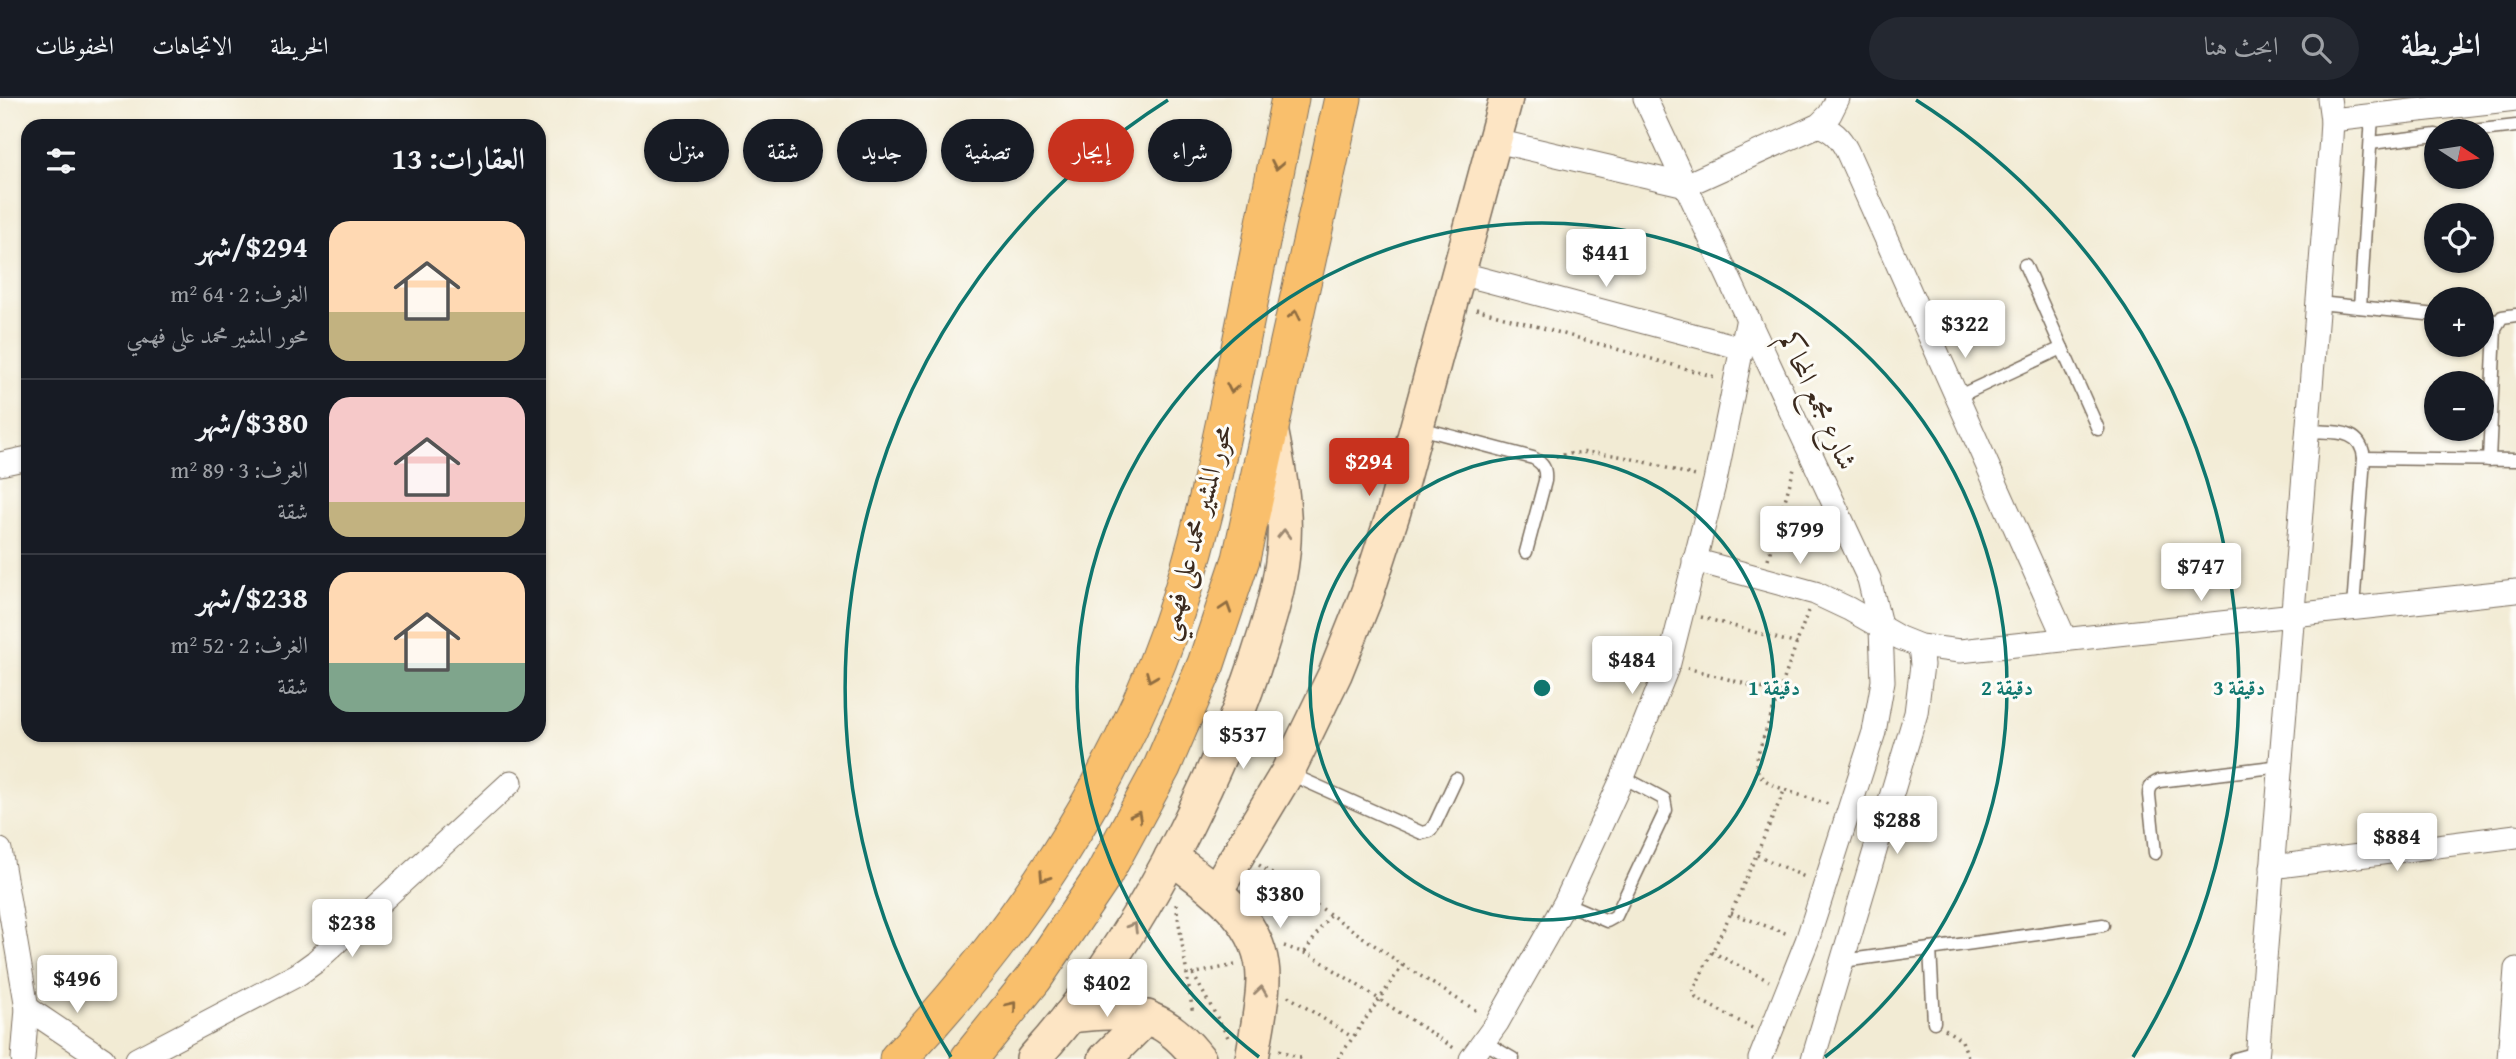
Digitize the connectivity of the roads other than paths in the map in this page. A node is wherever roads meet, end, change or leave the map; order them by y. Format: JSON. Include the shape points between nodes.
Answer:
{"nodes":[{"id":1,"x":1290,"y":98,"type":"edge"},
{"id":2,"x":1343,"y":98,"type":"edge"},
{"id":3,"x":1506,"y":98,"type":"edge"},
{"id":4,"x":1645,"y":98,"type":"edge"},
{"id":5,"x":1838,"y":98,"type":"edge"},
{"id":6,"x":2516,"y":99,"type":"edge"},
{"id":7,"x":2331,"y":109,"type":"edge"},
{"id":8,"x":2372,"y":116,"type":"junction"},
{"id":9,"x":1819,"y":125,"type":"junction"},
{"id":10,"x":2516,"y":126,"type":"edge"},
{"id":11,"x":2494,"y":128,"type":"edge"},
{"id":12,"x":2424,"y":136,"type":"edge"},
{"id":13,"x":1496,"y":141,"type":"junction"},
{"id":14,"x":2371,"y":143,"type":"junction"},
{"id":15,"x":1686,"y":185,"type":"junction"},
{"id":16,"x":2025,"y":265,"type":"dead end"},
{"id":17,"x":1455,"y":288,"type":"junction"},
{"id":18,"x":2319,"y":303,"type":"junction"},
{"id":19,"x":2360,"y":307,"type":"junction"},
{"id":20,"x":2424,"y":314,"type":"edge"},
{"id":21,"x":2516,"y":315,"type":"edge"},
{"id":22,"x":1748,"y":318,"type":"junction"},
{"id":23,"x":2494,"y":321,"type":"edge"},
{"id":24,"x":2498,"y":321,"type":"junction"},
{"id":25,"x":1742,"y":348,"type":"junction"},
{"id":26,"x":2062,"y":348,"type":"junction"},
{"id":27,"x":1957,"y":397,"type":"junction"},
{"id":28,"x":1271,"y":426,"type":"junction"},
{"id":29,"x":1416,"y":427,"type":"junction"},
{"id":30,"x":2098,"y":429,"type":"dead end"},
{"id":31,"x":2308,"y":431,"type":"junction"},
{"id":32,"x":2364,"y":458,"type":"junction"},
{"id":33,"x":21,"y":460,"type":"edge"},
{"id":34,"x":2489,"y":460,"type":"junction"},
{"id":35,"x":2516,"y":460,"type":"edge"},
{"id":36,"x":0,"y":464,"type":"edge"},
{"id":37,"x":1526,"y":552,"type":"dead end"},
{"id":38,"x":1694,"y":560,"type":"junction"},
{"id":39,"x":2516,"y":591,"type":"edge"},
{"id":40,"x":2353,"y":608,"type":"junction"},
{"id":41,"x":2293,"y":615,"type":"junction"},
{"id":42,"x":1881,"y":629,"type":"junction"},
{"id":43,"x":2065,"y":639,"type":"junction"},
{"id":44,"x":1920,"y":646,"type":"junction"},
{"id":45,"x":2281,"y":766,"type":"junction"},
{"id":46,"x":1287,"y":773,"type":"junction"},
{"id":47,"x":1623,"y":778,"type":"junction"},
{"id":48,"x":1456,"y":779,"type":"dead end"},
{"id":49,"x":511,"y":782,"type":"dead end"},
{"id":50,"x":2516,"y":836,"type":"edge"},
{"id":51,"x":0,"y":850,"type":"edge"},
{"id":52,"x":2155,"y":853,"type":"dead end"},
{"id":53,"x":1170,"y":859,"type":"junction"},
{"id":54,"x":2272,"y":867,"type":"junction"},
{"id":55,"x":1216,"y":891,"type":"junction"},
{"id":56,"x":1565,"y":903,"type":"junction"},
{"id":57,"x":2103,"y":925,"type":"dead end"},
{"id":58,"x":1930,"y":949,"type":"junction"},
{"id":59,"x":1843,"y":961,"type":"junction"},
{"id":60,"x":2516,"y":969,"type":"edge"},
{"id":61,"x":2516,"y":975,"type":"edge"},
{"id":62,"x":27,"y":1008,"type":"junction"},
{"id":63,"x":1069,"y":1016,"type":"junction"},
{"id":64,"x":1147,"y":1017,"type":"junction"},
{"id":65,"x":1934,"y":1022,"type":"road end"},
{"id":66,"x":1471,"y":1051,"type":"edge"},
{"id":67,"x":1243,"y":1053,"type":"edge"},
{"id":68,"x":2250,"y":1057,"type":"edge"},
{"id":69,"x":23,"y":1059,"type":"edge"},
{"id":70,"x":103,"y":1059,"type":"edge"},
{"id":71,"x":137,"y":1059,"type":"edge"},
{"id":72,"x":898,"y":1059,"type":"edge"},
{"id":73,"x":969,"y":1059,"type":"edge"},
{"id":74,"x":1033,"y":1059,"type":"edge"},
{"id":75,"x":1105,"y":1059,"type":"edge"},
{"id":76,"x":1199,"y":1059,"type":"edge"},
{"id":77,"x":1513,"y":1059,"type":"edge"},
{"id":78,"x":1760,"y":1059,"type":"edge"},
{"id":79,"x":1813,"y":1059,"type":"edge"},
{"id":80,"x":2509,"y":1059,"type":"edge"}],
"edges":[{"from":1,"to":72,"type":"main road","name":"محور المشير محمد على فهمي","one_way":true,"via":[[1205,517],[1149,682],[1097,789],[1034,892],[961,989]]},
{"from":28,"to":2,"type":"main road","name":"محور المشير محمد على فهمي","one_way":true},
{"from":3,"to":13,"type":"street"},
{"from":4,"to":15,"type":"street","name":"شارع مجمع المحاكم"},
{"from":5,"to":9,"type":"street"},
{"from":6,"to":8,"type":"street"},
{"from":7,"to":8,"type":"street"},
{"from":7,"to":18,"type":"street"},
{"from":8,"to":14,"type":"lane"},
{"from":9,"to":15,"type":"street"},
{"from":9,"to":27,"type":"street","via":[[1841,139]]},
{"from":10,"to":11,"type":"lane"},
{"from":12,"to":14,"type":"lane"},
{"from":13,"to":15,"type":"street"},
{"from":13,"to":17,"type":"street"},
{"from":14,"to":19,"type":"lane"},
{"from":15,"to":22,"type":"street","name":"شارع مجمع المحاكم"},
{"from":16,"to":26,"type":"lane"},
{"from":17,"to":25,"type":"street"},
{"from":17,"to":29,"type":"street"},
{"from":18,"to":19,"type":"lane"},
{"from":18,"to":31,"type":"street"},
{"from":19,"to":20,"type":"lane"},
{"from":21,"to":24,"type":"lane"},
{"from":22,"to":25,"type":"street"},
{"from":22,"to":42,"type":"street","name":"شارع مجمع المحاكم","via":[[1869,579]]},
{"from":23,"to":24,"type":"lane"},
{"from":24,"to":34,"type":"lane"},
{"from":25,"to":38,"type":"street"},
{"from":26,"to":27,"type":"lane"},
{"from":26,"to":30,"type":"lane"},
{"from":27,"to":43,"type":"street"},
{"from":53,"to":28,"type":"street","one_way":true,"via":[[1246,692],[1279,582],[1284,497]]},
{"from":73,"to":28,"type":"main road","name":"محور المشير محمد على فهمي","one_way":true,"via":[[1070,928],[1162,767],[1225,612]]},
{"from":29,"to":37,"type":"lane","via":[[1541,463],[1545,481]]},
{"from":29,"to":46,"type":"street","via":[[1367,594]]},
{"from":31,"to":32,"type":"lane","via":[[2356,438]]},
{"from":31,"to":41,"type":"street"},
{"from":32,"to":34,"type":"lane"},
{"from":32,"to":40,"type":"lane"},
{"from":33,"to":36,"type":"street"},
{"from":34,"to":35,"type":"lane"},
{"from":38,"to":42,"type":"street","via":[[1815,593]]},
{"from":38,"to":47,"type":"street","via":[[1669,663]]},
{"from":39,"to":40,"type":"street"},
{"from":40,"to":41,"type":"street"},
{"from":41,"to":43,"type":"street"},
{"from":41,"to":45,"type":"street"},
{"from":42,"to":44,"type":"street"},
{"from":42,"to":78,"type":"street","name":"شارع مجمع المحاكم","via":[[1884,681],[1874,732],[1807,941]]},
{"from":43,"to":44,"type":"street","via":[[1960,651]]},
{"from":44,"to":59,"type":"street","via":[[1916,713]]},
{"from":45,"to":52,"type":"lane","via":[[2153,783],[2149,795]]},
{"from":45,"to":54,"type":"street"},
{"from":46,"to":48,"type":"lane","via":[[1422,833],[1435,824]]},
{"from":46,"to":55,"type":"street"},
{"from":47,"to":56,"type":"street"},
{"from":47,"to":56,"type":"lane","via":[[1664,799],[1667,810],[1616,916],[1607,921]]},
{"from":49,"to":71,"type":"street","via":[[315,962]]},
{"from":50,"to":54,"type":"street"},
{"from":51,"to":62,"type":"street"},
{"from":53,"to":55,"type":"street"},
{"from":63,"to":53,"type":"street","one_way":true,"via":[[1118,951]]},
{"from":54,"to":68,"type":"street"},
{"from":67,"to":55,"type":"street","one_way":true,"via":[[1261,962],[1248,926]]},
{"from":56,"to":66,"type":"street","via":[[1497,1023]]},
{"from":57,"to":58,"type":"lane"},
{"from":58,"to":59,"type":"lane"},
{"from":58,"to":65,"type":"lane"},
{"from":59,"to":79,"type":"street"},
{"from":60,"to":61,"type":"street"},
{"from":61,"to":80,"type":"street"},
{"from":62,"to":69,"type":"street"},
{"from":62,"to":70,"type":"street"},
{"from":63,"to":64,"type":"street","via":[[1109,1011]]},
{"from":63,"to":74,"type":"street"},
{"from":64,"to":75,"type":"street"},
{"from":64,"to":76,"type":"street","via":[[1168,1027]]},
{"from":66,"to":77,"type":"lane"}]}
